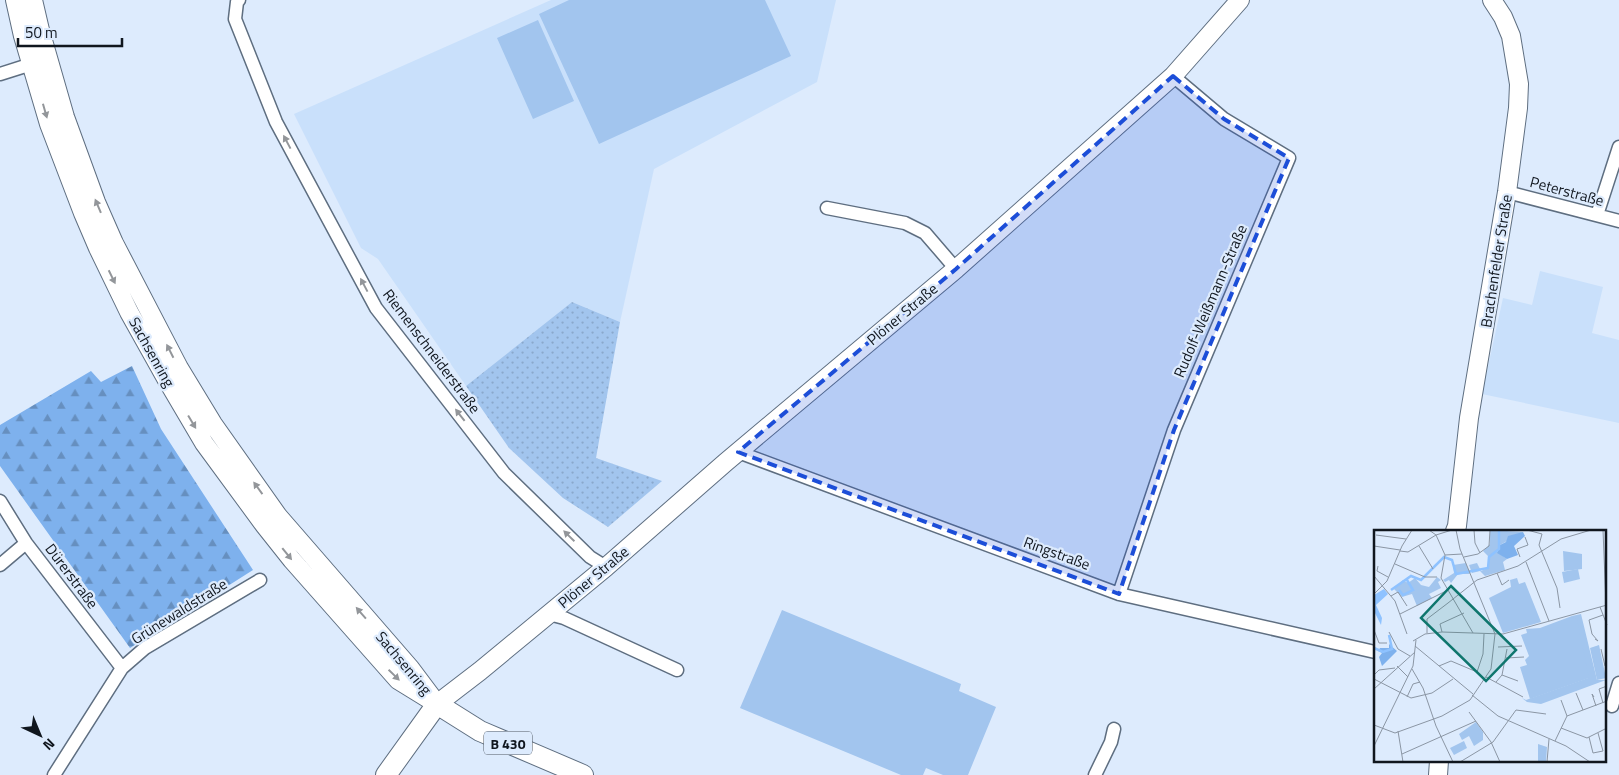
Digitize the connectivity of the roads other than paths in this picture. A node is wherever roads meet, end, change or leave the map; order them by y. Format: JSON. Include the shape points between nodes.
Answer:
{"nodes":[{"id":1,"x":15,"y":0,"type":"edge"},
{"id":2,"x":33,"y":0,"type":"edge"},
{"id":3,"x":238,"y":0,"type":"edge"},
{"id":4,"x":1240,"y":0,"type":"edge"},
{"id":5,"x":1492,"y":0,"type":"edge"},
{"id":6,"x":39,"y":61,"type":"junction"},
{"id":7,"x":0,"y":74,"type":"edge"},
{"id":8,"x":1172,"y":76,"type":"junction"},
{"id":9,"x":1619,"y":147,"type":"edge"},
{"id":10,"x":1507,"y":192,"type":"junction"},
{"id":11,"x":827,"y":208,"type":"dead end"},
{"id":12,"x":1597,"y":215,"type":"junction"},
{"id":13,"x":1619,"y":221,"type":"edge"},
{"id":14,"x":956,"y":269,"type":"junction"},
{"id":15,"x":738,"y":452,"type":"junction"},
{"id":16,"x":0,"y":502,"type":"edge"},
{"id":17,"x":1456,"y":530,"type":"edge"},
{"id":18,"x":26,"y":543,"type":"junction"},
{"id":19,"x":0,"y":565,"type":"edge"},
{"id":20,"x":606,"y":567,"type":"junction"},
{"id":21,"x":260,"y":580,"type":"dead end"},
{"id":22,"x":1120,"y":594,"type":"junction"},
{"id":23,"x":549,"y":614,"type":"junction"},
{"id":24,"x":1374,"y":652,"type":"edge"},
{"id":25,"x":122,"y":668,"type":"junction"},
{"id":26,"x":677,"y":670,"type":"dead end"},
{"id":27,"x":1619,"y":682,"type":"edge"},
{"id":28,"x":437,"y":704,"type":"junction"},
{"id":29,"x":1612,"y":706,"type":"edge"},
{"id":30,"x":1114,"y":729,"type":"dead end"},
{"id":31,"x":1439,"y":762,"type":"edge"},
{"id":32,"x":54,"y":775,"type":"edge"},
{"id":33,"x":386,"y":775,"type":"edge"},
{"id":34,"x":583,"y":775,"type":"edge"},
{"id":35,"x":1095,"y":775,"type":"edge"},
{"id":36,"x":1438,"y":775,"type":"edge"}],
"edges":[{"from":1,"to":6,"type":"main road","name":"Sachsenring","via":[[21,29]]},
{"from":2,"to":6,"type":"main road","name":"Sachsenring"},
{"from":20,"to":3,"type":"street","name":"Riemenschneiderstraße","one_way":true,"via":[[590,557],[504,472],[376,308],[276,122],[235,19]]},
{"from":4,"to":8,"type":"main road","name":"Plöner Straße"},
{"from":5,"to":10,"type":"main road","name":"Brachenfelder Straße","via":[[1511,36],[1518,84]]},
{"from":6,"to":7,"type":"street"},
{"from":6,"to":28,"type":"main road","name":"Sachsenring","via":[[65,117],[114,243],[198,400],[278,516],[410,668]]},
{"from":8,"to":14,"type":"main road","name":"Plöner Straße"},
{"from":8,"to":22,"type":"street","name":"Rudolf-Weißmann-Straße","via":[[1224,119],[1289,158],[1174,430]]},
{"from":9,"to":12,"type":"street"},
{"from":10,"to":12,"type":"street","name":"Peterstraße"},
{"from":10,"to":17,"type":"main road","name":"Brachenfelder Straße","via":[[1470,418]]},
{"from":11,"to":14,"type":"street","via":[[905,222],[925,233]]},
{"from":12,"to":13,"type":"street","name":"Peterstraße"},
{"from":14,"to":15,"type":"main road","name":"Plöner Straße"},
{"from":15,"to":20,"type":"main road","name":"Plöner Straße"},
{"from":15,"to":22,"type":"street","name":"Ringstraße"},
{"from":16,"to":18,"type":"street","name":"Dürerstraße"},
{"from":18,"to":19,"type":"street"},
{"from":18,"to":25,"type":"street","name":"Dürerstraße"},
{"from":20,"to":23,"type":"main road","name":"Plöner Straße"},
{"from":21,"to":25,"type":"street","name":"Grünewaldstraße","via":[[145,648]]},
{"from":22,"to":24,"type":"street","name":"Ringstraße"},
{"from":23,"to":26,"type":"street","name":"Plöner Straße"},
{"from":23,"to":28,"type":"main road","name":"Plöner Straße"},
{"from":25,"to":32,"type":"street","name":"Grünewaldstraße"},
{"from":27,"to":29,"type":"street"},
{"from":28,"to":33,"type":"main road","name":"Plöner Straße"},
{"from":28,"to":34,"type":"main road","number":"B 430","via":[[480,731]]},
{"from":30,"to":35,"type":"street"},
{"from":31,"to":36,"type":"main road"}]}
